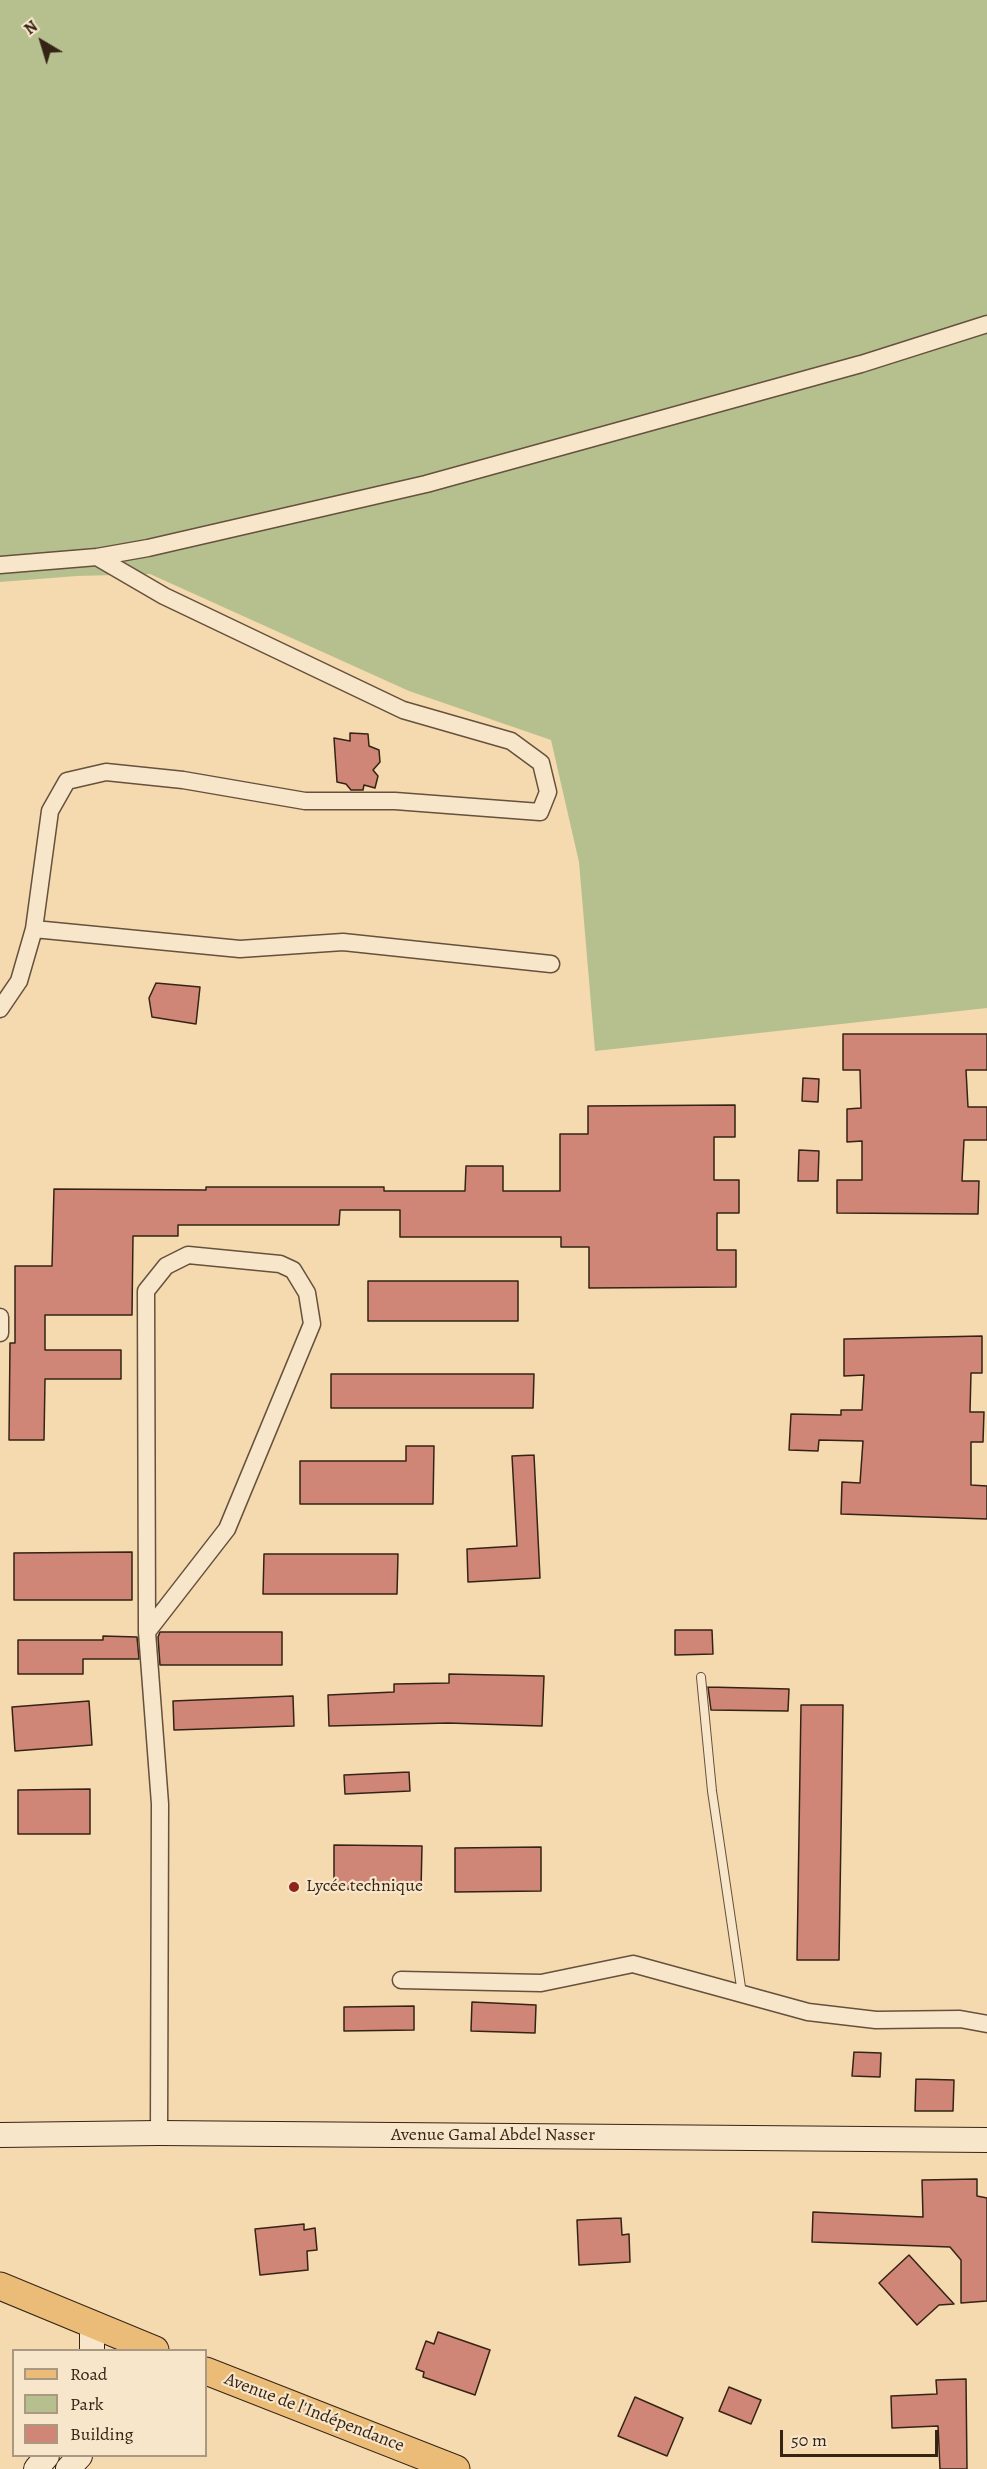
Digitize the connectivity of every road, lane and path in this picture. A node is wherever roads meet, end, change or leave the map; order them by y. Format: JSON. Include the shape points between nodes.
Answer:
{"nodes":[{"id":1,"x":987,"y":324,"type":"edge"},
{"id":2,"x":97,"y":557,"type":"junction"},
{"id":3,"x":0,"y":565,"type":"edge"},
{"id":4,"x":34,"y":929,"type":"junction"},
{"id":5,"x":551,"y":964,"type":"dead end"},
{"id":6,"x":0,"y":1009,"type":"edge"},
{"id":7,"x":0,"y":1317,"type":"edge"},
{"id":8,"x":0,"y":1333,"type":"edge"},
{"id":9,"x":147,"y":1632,"type":"junction"},
{"id":10,"x":701,"y":1677,"type":"dead end"},
{"id":11,"x":401,"y":1980,"type":"dead end"},
{"id":12,"x":742,"y":1994,"type":"junction"},
{"id":13,"x":987,"y":2024,"type":"edge"},
{"id":14,"x":159,"y":2133,"type":"junction"},
{"id":15,"x":0,"y":2135,"type":"edge"},
{"id":16,"x":987,"y":2140,"type":"edge"},
{"id":17,"x":0,"y":2286,"type":"edge"},
{"id":18,"x":92,"y":2338,"type":"edge"},
{"id":19,"x":145,"y":2349,"type":"edge"},
{"id":20,"x":207,"y":2372,"type":"edge"},
{"id":21,"x":46,"y":2457,"type":"edge"},
{"id":22,"x":79,"y":2457,"type":"edge"},
{"id":23,"x":36,"y":2469,"type":"edge"},
{"id":24,"x":68,"y":2469,"type":"edge"},
{"id":25,"x":456,"y":2469,"type":"edge"}],
"edges":[{"from":1,"to":2,"type":"street","via":[[861,364],[426,484]]},
{"from":2,"to":3,"type":"street"},
{"from":2,"to":4,"type":"street","via":[[164,596],[403,710],[511,741],[541,763],[548,792],[540,812],[395,801],[305,801],[183,780],[106,772],[67,782],[50,811]]},
{"from":4,"to":5,"type":"street","via":[[240,949],[344,942]]},
{"from":4,"to":6,"type":"street","via":[[20,981]]},
{"from":7,"to":8,"type":"street"},
{"from":9,"to":9,"type":"street","via":[[146,1291],[166,1266],[188,1255],[279,1264],[293,1270],[307,1293],[312,1324],[228,1529]]},
{"from":9,"to":14,"type":"street","via":[[160,1804]]},
{"from":10,"to":12,"type":"lane","via":[[712,1791]]},
{"from":11,"to":12,"type":"street","via":[[542,1983],[633,1964]]},
{"from":12,"to":13,"type":"street","via":[[808,2012],[865,2019],[960,2019]]},
{"from":14,"to":15,"type":"street","name":"Avenue Gamal Abdel Nasser"},
{"from":14,"to":16,"type":"street","name":"Avenue Gamal Abdel Nasser"},
{"from":17,"to":18,"type":"main road"},
{"from":18,"to":19,"type":"main road"},
{"from":20,"to":25,"type":"main road","name":"Avenue de l'Indépendance"},
{"from":21,"to":23,"type":"street"},
{"from":22,"to":24,"type":"street"}]}
